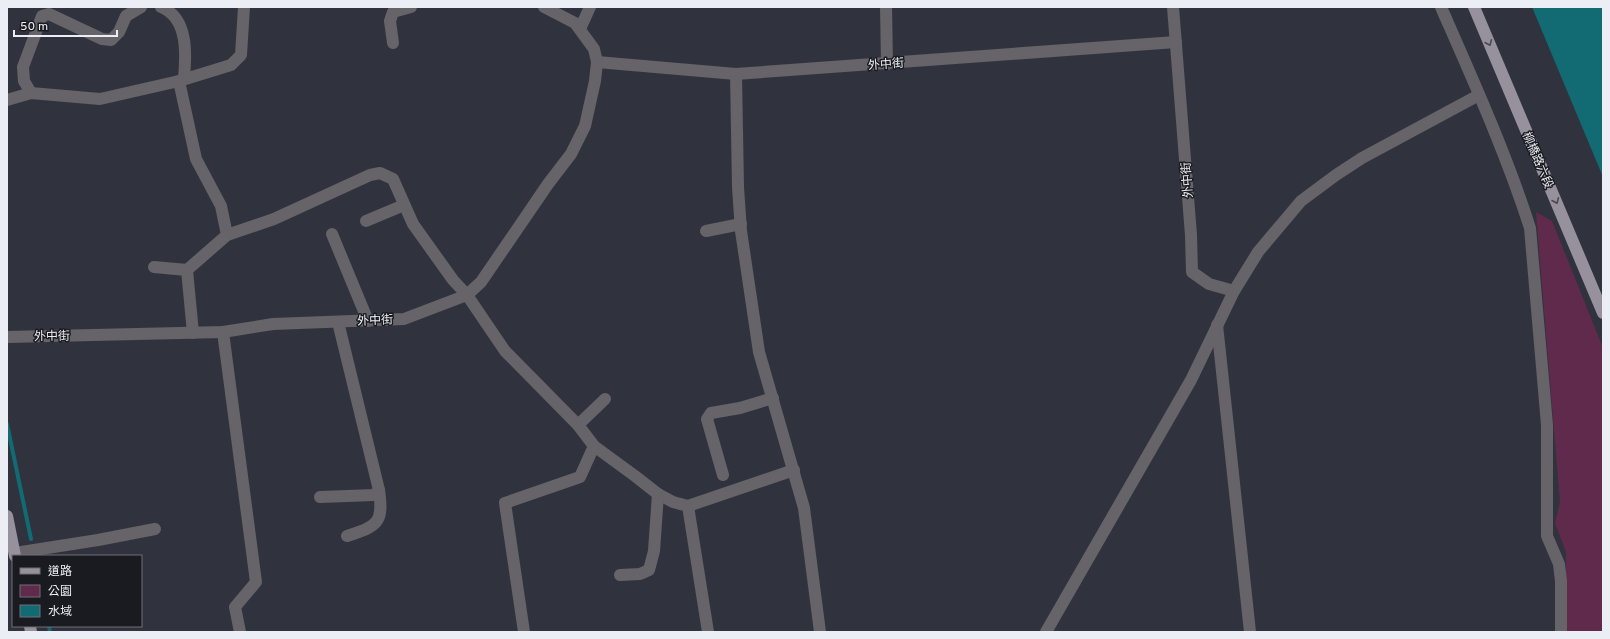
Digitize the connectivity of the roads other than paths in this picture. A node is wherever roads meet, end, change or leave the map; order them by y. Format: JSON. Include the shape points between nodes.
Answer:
{"nodes":[{"id":1,"x":141,"y":7,"type":"edge"},
{"id":2,"x":162,"y":7,"type":"edge"},
{"id":3,"x":244,"y":7,"type":"edge"},
{"id":4,"x":411,"y":7,"type":"edge"},
{"id":5,"x":544,"y":7,"type":"edge"},
{"id":6,"x":590,"y":7,"type":"edge"},
{"id":7,"x":886,"y":7,"type":"edge"},
{"id":8,"x":1173,"y":7,"type":"edge"},
{"id":9,"x":1441,"y":7,"type":"edge"},
{"id":10,"x":1474,"y":7,"type":"edge"},
{"id":11,"x":580,"y":29,"type":"junction"},
{"id":12,"x":1176,"y":42,"type":"junction"},
{"id":13,"x":393,"y":43,"type":"dead end"},
{"id":14,"x":597,"y":62,"type":"junction"},
{"id":15,"x":887,"y":64,"type":"junction"},
{"id":16,"x":736,"y":74,"type":"junction"},
{"id":17,"x":181,"y":80,"type":"junction"},
{"id":18,"x":30,"y":93,"type":"junction"},
{"id":19,"x":1479,"y":95,"type":"junction"},
{"id":20,"x":7,"y":100,"type":"edge"},
{"id":21,"x":404,"y":205,"type":"junction"},
{"id":22,"x":366,"y":221,"type":"dead end"},
{"id":23,"x":741,"y":224,"type":"junction"},
{"id":24,"x":706,"y":230,"type":"dead end"},
{"id":25,"x":332,"y":234,"type":"dead end"},
{"id":26,"x":227,"y":235,"type":"junction"},
{"id":27,"x":154,"y":267,"type":"dead end"},
{"id":28,"x":187,"y":270,"type":"junction"},
{"id":29,"x":1234,"y":291,"type":"junction"},
{"id":30,"x":467,"y":296,"type":"junction"},
{"id":31,"x":1603,"y":313,"type":"edge"},
{"id":32,"x":368,"y":320,"type":"junction"},
{"id":33,"x":338,"y":322,"type":"junction"},
{"id":34,"x":1217,"y":325,"type":"junction"},
{"id":35,"x":223,"y":332,"type":"junction"},
{"id":36,"x":193,"y":333,"type":"junction"},
{"id":37,"x":7,"y":337,"type":"edge"},
{"id":38,"x":773,"y":398,"type":"junction"},
{"id":39,"x":605,"y":399,"type":"dead end"},
{"id":40,"x":578,"y":426,"type":"junction"},
{"id":41,"x":594,"y":446,"type":"junction"},
{"id":42,"x":794,"y":470,"type":"junction"},
{"id":43,"x":723,"y":475,"type":"dead end"},
{"id":44,"x":378,"y":490,"type":"junction"},
{"id":45,"x":658,"y":494,"type":"junction"},
{"id":46,"x":320,"y":497,"type":"dead end"},
{"id":47,"x":688,"y":506,"type":"junction"},
{"id":48,"x":7,"y":516,"type":"edge"},
{"id":49,"x":155,"y":529,"type":"dead end"},
{"id":50,"x":347,"y":536,"type":"dead end"},
{"id":51,"x":15,"y":555,"type":"edge"},
{"id":52,"x":620,"y":575,"type":"dead end"},
{"id":53,"x":240,"y":632,"type":"edge"},
{"id":54,"x":524,"y":632,"type":"edge"},
{"id":55,"x":708,"y":632,"type":"edge"},
{"id":56,"x":820,"y":632,"type":"edge"},
{"id":57,"x":1046,"y":632,"type":"edge"},
{"id":58,"x":1250,"y":632,"type":"edge"},
{"id":59,"x":1561,"y":632,"type":"edge"}],
"edges":[{"from":1,"to":18,"type":"street","via":[[126,16],[119,32],[111,40],[102,39],[49,14],[42,16],[23,67],[24,81]]},
{"from":2,"to":17,"type":"street","via":[[176,18],[183,35],[186,58]]},
{"from":3,"to":17,"type":"street","via":[[241,56],[231,65]]},
{"from":4,"to":13,"type":"street","via":[[393,12],[390,21]]},
{"from":5,"to":11,"type":"street","name":"外中街"},
{"from":6,"to":11,"type":"street"},
{"from":7,"to":15,"type":"street"},
{"from":8,"to":12,"type":"street","name":"外中街"},
{"from":9,"to":19,"type":"street"},
{"from":10,"to":31,"type":"main road","name":"柳橋路六段","one_way":true},
{"from":11,"to":14,"type":"street","name":"外中街","via":[[594,49]]},
{"from":12,"to":15,"type":"street","name":"外中街"},
{"from":12,"to":29,"type":"street","name":"外中街","via":[[1192,272],[1209,284]]},
{"from":14,"to":16,"type":"street","name":"外中街"},
{"from":14,"to":30,"type":"street","name":"外中街","via":[[585,126],[571,154],[480,282]]},
{"from":15,"to":16,"type":"street","name":"外中街"},
{"from":16,"to":23,"type":"street"},
{"from":17,"to":18,"type":"street","via":[[100,99]]},
{"from":17,"to":26,"type":"street","via":[[196,159],[221,206]]},
{"from":18,"to":20,"type":"street"},
{"from":19,"to":29,"type":"street","via":[[1362,158],[1301,201],[1258,252]]},
{"from":19,"to":59,"type":"street","via":[[1521,198],[1530,228],[1547,425],[1547,536],[1559,564]]},
{"from":21,"to":22,"type":"street"},
{"from":21,"to":26,"type":"street","via":[[392,179],[380,173],[370,175],[274,219]]},
{"from":21,"to":30,"type":"street","via":[[413,224]]},
{"from":23,"to":24,"type":"street"},
{"from":23,"to":38,"type":"street","via":[[759,352]]},
{"from":25,"to":32,"type":"street"},
{"from":26,"to":28,"type":"street"},
{"from":27,"to":28,"type":"street"},
{"from":28,"to":36,"type":"street"},
{"from":29,"to":34,"type":"street"},
{"from":30,"to":32,"type":"street","name":"外中街","via":[[404,319]]},
{"from":30,"to":40,"type":"street","via":[[505,351]]},
{"from":32,"to":33,"type":"street","name":"外中街"},
{"from":33,"to":35,"type":"street","name":"外中街","via":[[273,324]]},
{"from":33,"to":44,"type":"street"},
{"from":34,"to":57,"type":"street","via":[[1191,380]]},
{"from":34,"to":58,"type":"street"},
{"from":35,"to":36,"type":"street","name":"外中街"},
{"from":35,"to":53,"type":"street","via":[[256,582],[235,607]]},
{"from":36,"to":37,"type":"street","name":"外中街"},
{"from":38,"to":42,"type":"street"},
{"from":38,"to":43,"type":"street","via":[[711,413],[707,419]]},
{"from":39,"to":40,"type":"street"},
{"from":40,"to":41,"type":"street"},
{"from":41,"to":45,"type":"street"},
{"from":41,"to":54,"type":"street","via":[[580,476],[505,503]]},
{"from":42,"to":47,"type":"street"},
{"from":42,"to":56,"type":"street","via":[[804,508]]},
{"from":44,"to":46,"type":"street","via":[[374,495]]},
{"from":44,"to":50,"type":"street","via":[[381,505],[378,520],[370,528]]},
{"from":45,"to":47,"type":"street"},
{"from":45,"to":52,"type":"street","via":[[654,551],[649,570],[640,574]]},
{"from":47,"to":55,"type":"street"},
{"from":48,"to":51,"type":"main road"},
{"from":49,"to":51,"type":"street"}]}
